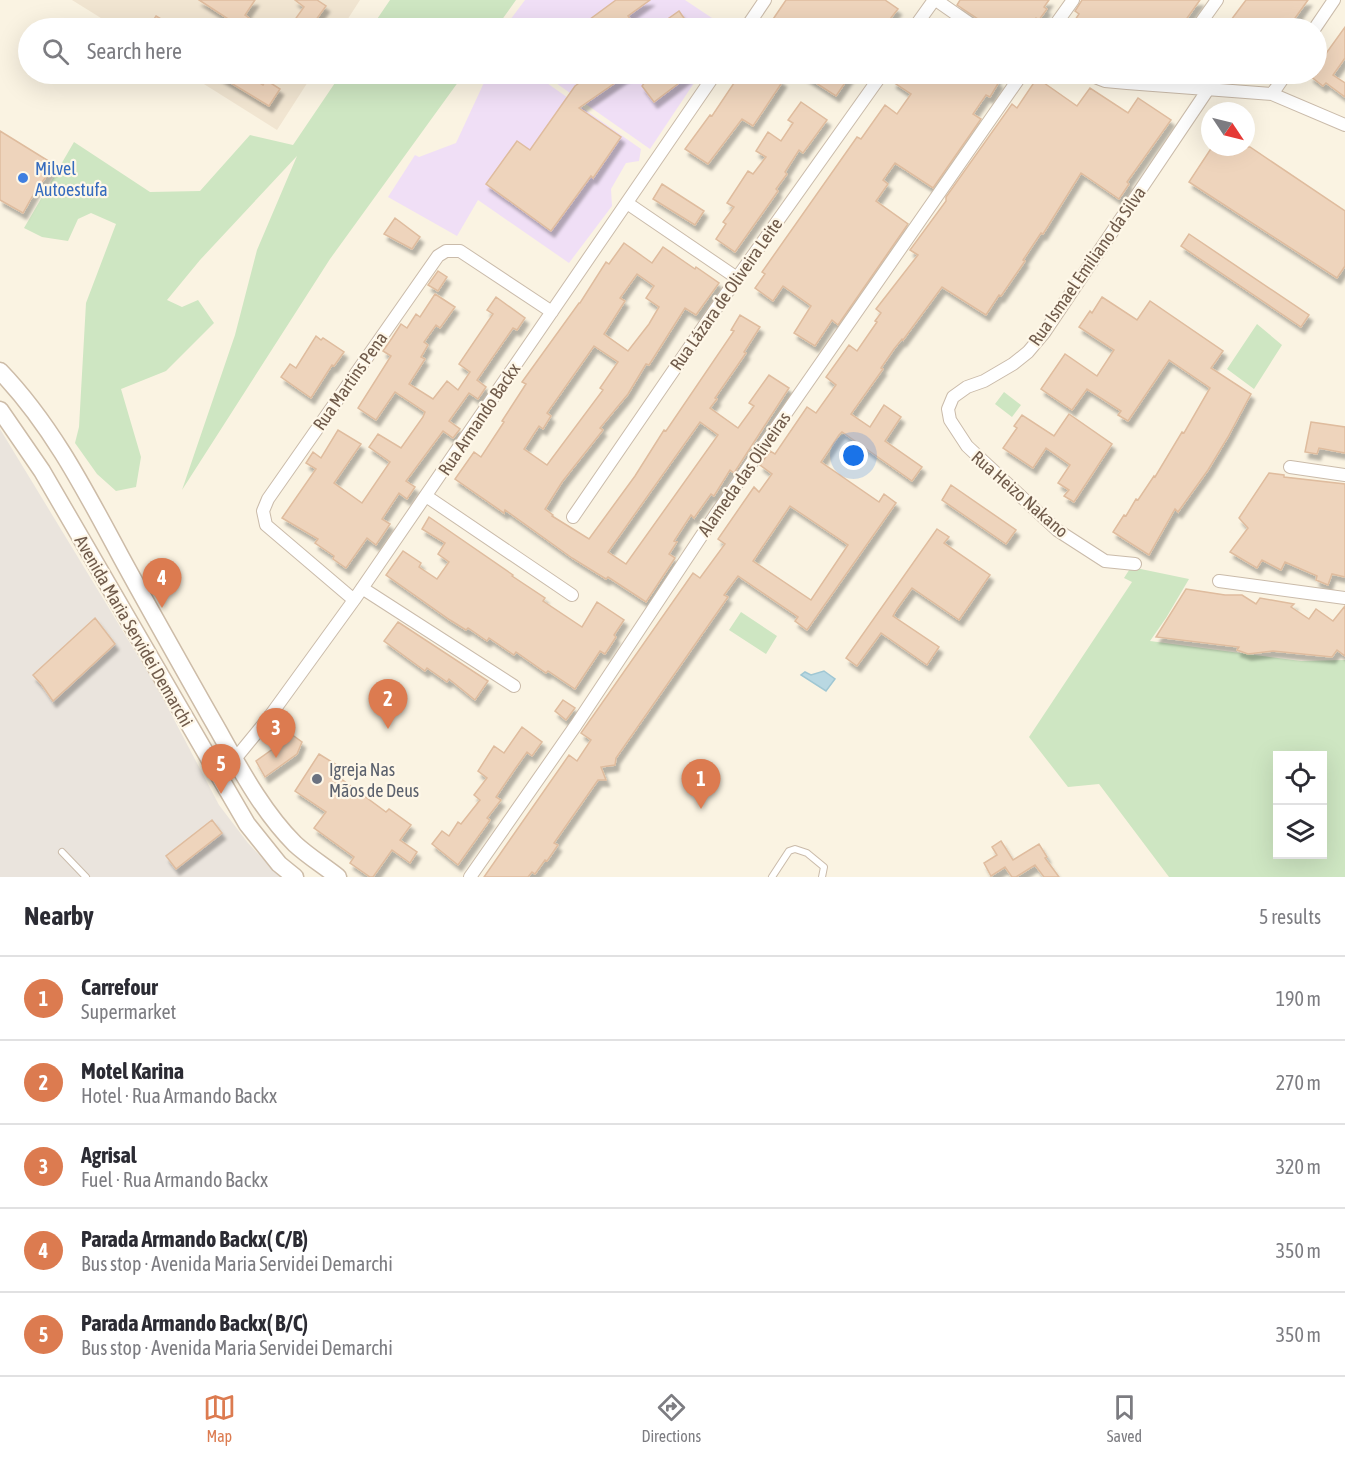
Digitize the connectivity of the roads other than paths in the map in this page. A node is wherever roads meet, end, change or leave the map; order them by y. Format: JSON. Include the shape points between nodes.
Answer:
{"nodes":[{"id":1,"x":765,"y":0,"type":"edge"},
{"id":2,"x":935,"y":0,"type":"edge"},
{"id":3,"x":1073,"y":0,"type":"edge"},
{"id":4,"x":1217,"y":0,"type":"edge"},
{"id":5,"x":1334,"y":0,"type":"edge"},
{"id":6,"x":753,"y":18,"type":"edge"},
{"id":7,"x":922,"y":18,"type":"edge"},
{"id":8,"x":961,"y":18,"type":"edge"},
{"id":9,"x":1060,"y":18,"type":"edge"},
{"id":10,"x":1204,"y":18,"type":"edge"},
{"id":11,"x":1322,"y":18,"type":"edge"},
{"id":12,"x":708,"y":84,"type":"edge"},
{"id":13,"x":875,"y":84,"type":"edge"},
{"id":14,"x":1015,"y":84,"type":"edge"},
{"id":15,"x":1136,"y":84,"type":"edge"},
{"id":16,"x":1279,"y":84,"type":"edge"},
{"id":17,"x":1157,"y":86,"type":"joint"},
{"id":18,"x":1209,"y":88,"type":"junction"},
{"id":19,"x":1272,"y":94,"type":"junction"},
{"id":20,"x":1345,"y":125,"type":"edge"},
{"id":21,"x":627,"y":203,"type":"junction"},
{"id":22,"x":737,"y":278,"type":"junction"},
{"id":23,"x":552,"y":312,"type":"junction"},
{"id":24,"x":0,"y":371,"type":"edge"},
{"id":25,"x":0,"y":410,"type":"edge"},
{"id":26,"x":950,"y":420,"type":"joint"},
{"id":27,"x":1290,"y":467,"type":"dead end"},
{"id":28,"x":1345,"y":475,"type":"edge"},
{"id":29,"x":426,"y":496,"type":"junction"},
{"id":30,"x":573,"y":517,"type":"dead end"},
{"id":31,"x":1135,"y":564,"type":"dead end"},
{"id":32,"x":1219,"y":581,"type":"dead end"},
{"id":33,"x":362,"y":588,"type":"junction"},
{"id":34,"x":572,"y":596,"type":"dead end"},
{"id":35,"x":1345,"y":598,"type":"edge"},
{"id":36,"x":354,"y":600,"type":"junction"},
{"id":37,"x":514,"y":686,"type":"dead end"},
{"id":38,"x":235,"y":759,"type":"junction"},
{"id":39,"x":62,"y":852,"type":"dead end"},
{"id":40,"x":86,"y":877,"type":"edge"},
{"id":41,"x":295,"y":877,"type":"edge"},
{"id":42,"x":338,"y":877,"type":"edge"},
{"id":43,"x":470,"y":877,"type":"edge"},
{"id":44,"x":772,"y":877,"type":"edge"},
{"id":45,"x":822,"y":877,"type":"edge"}],
"edges":[{"from":1,"to":6,"type":"street"},
{"from":2,"to":7,"type":"street"},
{"from":2,"to":8,"type":"street"},
{"from":3,"to":9,"type":"street"},
{"from":4,"to":10,"type":"street"},
{"from":5,"to":11,"type":"street"},
{"from":12,"to":21,"type":"street","name":"Rua Armando Backx"},
{"from":13,"to":22,"type":"street","name":"Rua Lázara de Oliveira Leite"},
{"from":14,"to":43,"type":"street","name":"Alameda das Oliveiras"},
{"from":15,"to":17,"type":"street"},
{"from":16,"to":19,"type":"street"},
{"from":17,"to":18,"type":"street"},
{"from":18,"to":19,"type":"street"},
{"from":18,"to":26,"type":"street","name":"Rua Ismael Emiliano da Silva","via":[[1044,333],[1013,364],[953,397],[948,409]]},
{"from":19,"to":20,"type":"street"},
{"from":21,"to":22,"type":"street"},
{"from":21,"to":23,"type":"street","name":"Rua Armando Backx"},
{"from":22,"to":30,"type":"street","name":"Rua Lázara de Oliveira Leite"},
{"from":23,"to":29,"type":"street","name":"Rua Armando Backx"},
{"from":23,"to":36,"type":"street","name":"Rua Martins Pena","via":[[460,251],[446,250],[438,256],[268,499],[263,512],[266,525]]},
{"from":24,"to":38,"type":"main road","name":"Avenida Maria Servidei Demarchi","via":[[42,422],[89,497]]},
{"from":25,"to":41,"type":"main road","name":"Avenida Maria Servidei Demarchi","via":[[42,471],[247,824],[279,864]]},
{"from":26,"to":31,"type":"street","name":"Rua Heizo Nakano","via":[[967,446],[1057,530],[1105,561]]},
{"from":27,"to":28,"type":"street"},
{"from":29,"to":33,"type":"street","name":"Rua Armando Backx"},
{"from":29,"to":34,"type":"street"},
{"from":32,"to":35,"type":"street"},
{"from":33,"to":36,"type":"street","name":"Rua Armando Backx"},
{"from":33,"to":37,"type":"street"},
{"from":36,"to":38,"type":"street","name":"Rua Armando Backx"},
{"from":38,"to":42,"type":"main road","name":"Avenida Maria Servidei Demarchi","via":[[288,836]]},
{"from":39,"to":40,"type":"lane"},
{"from":44,"to":45,"type":"lane","via":[[789,851],[795,849],[818,860],[824,867]]}]}
